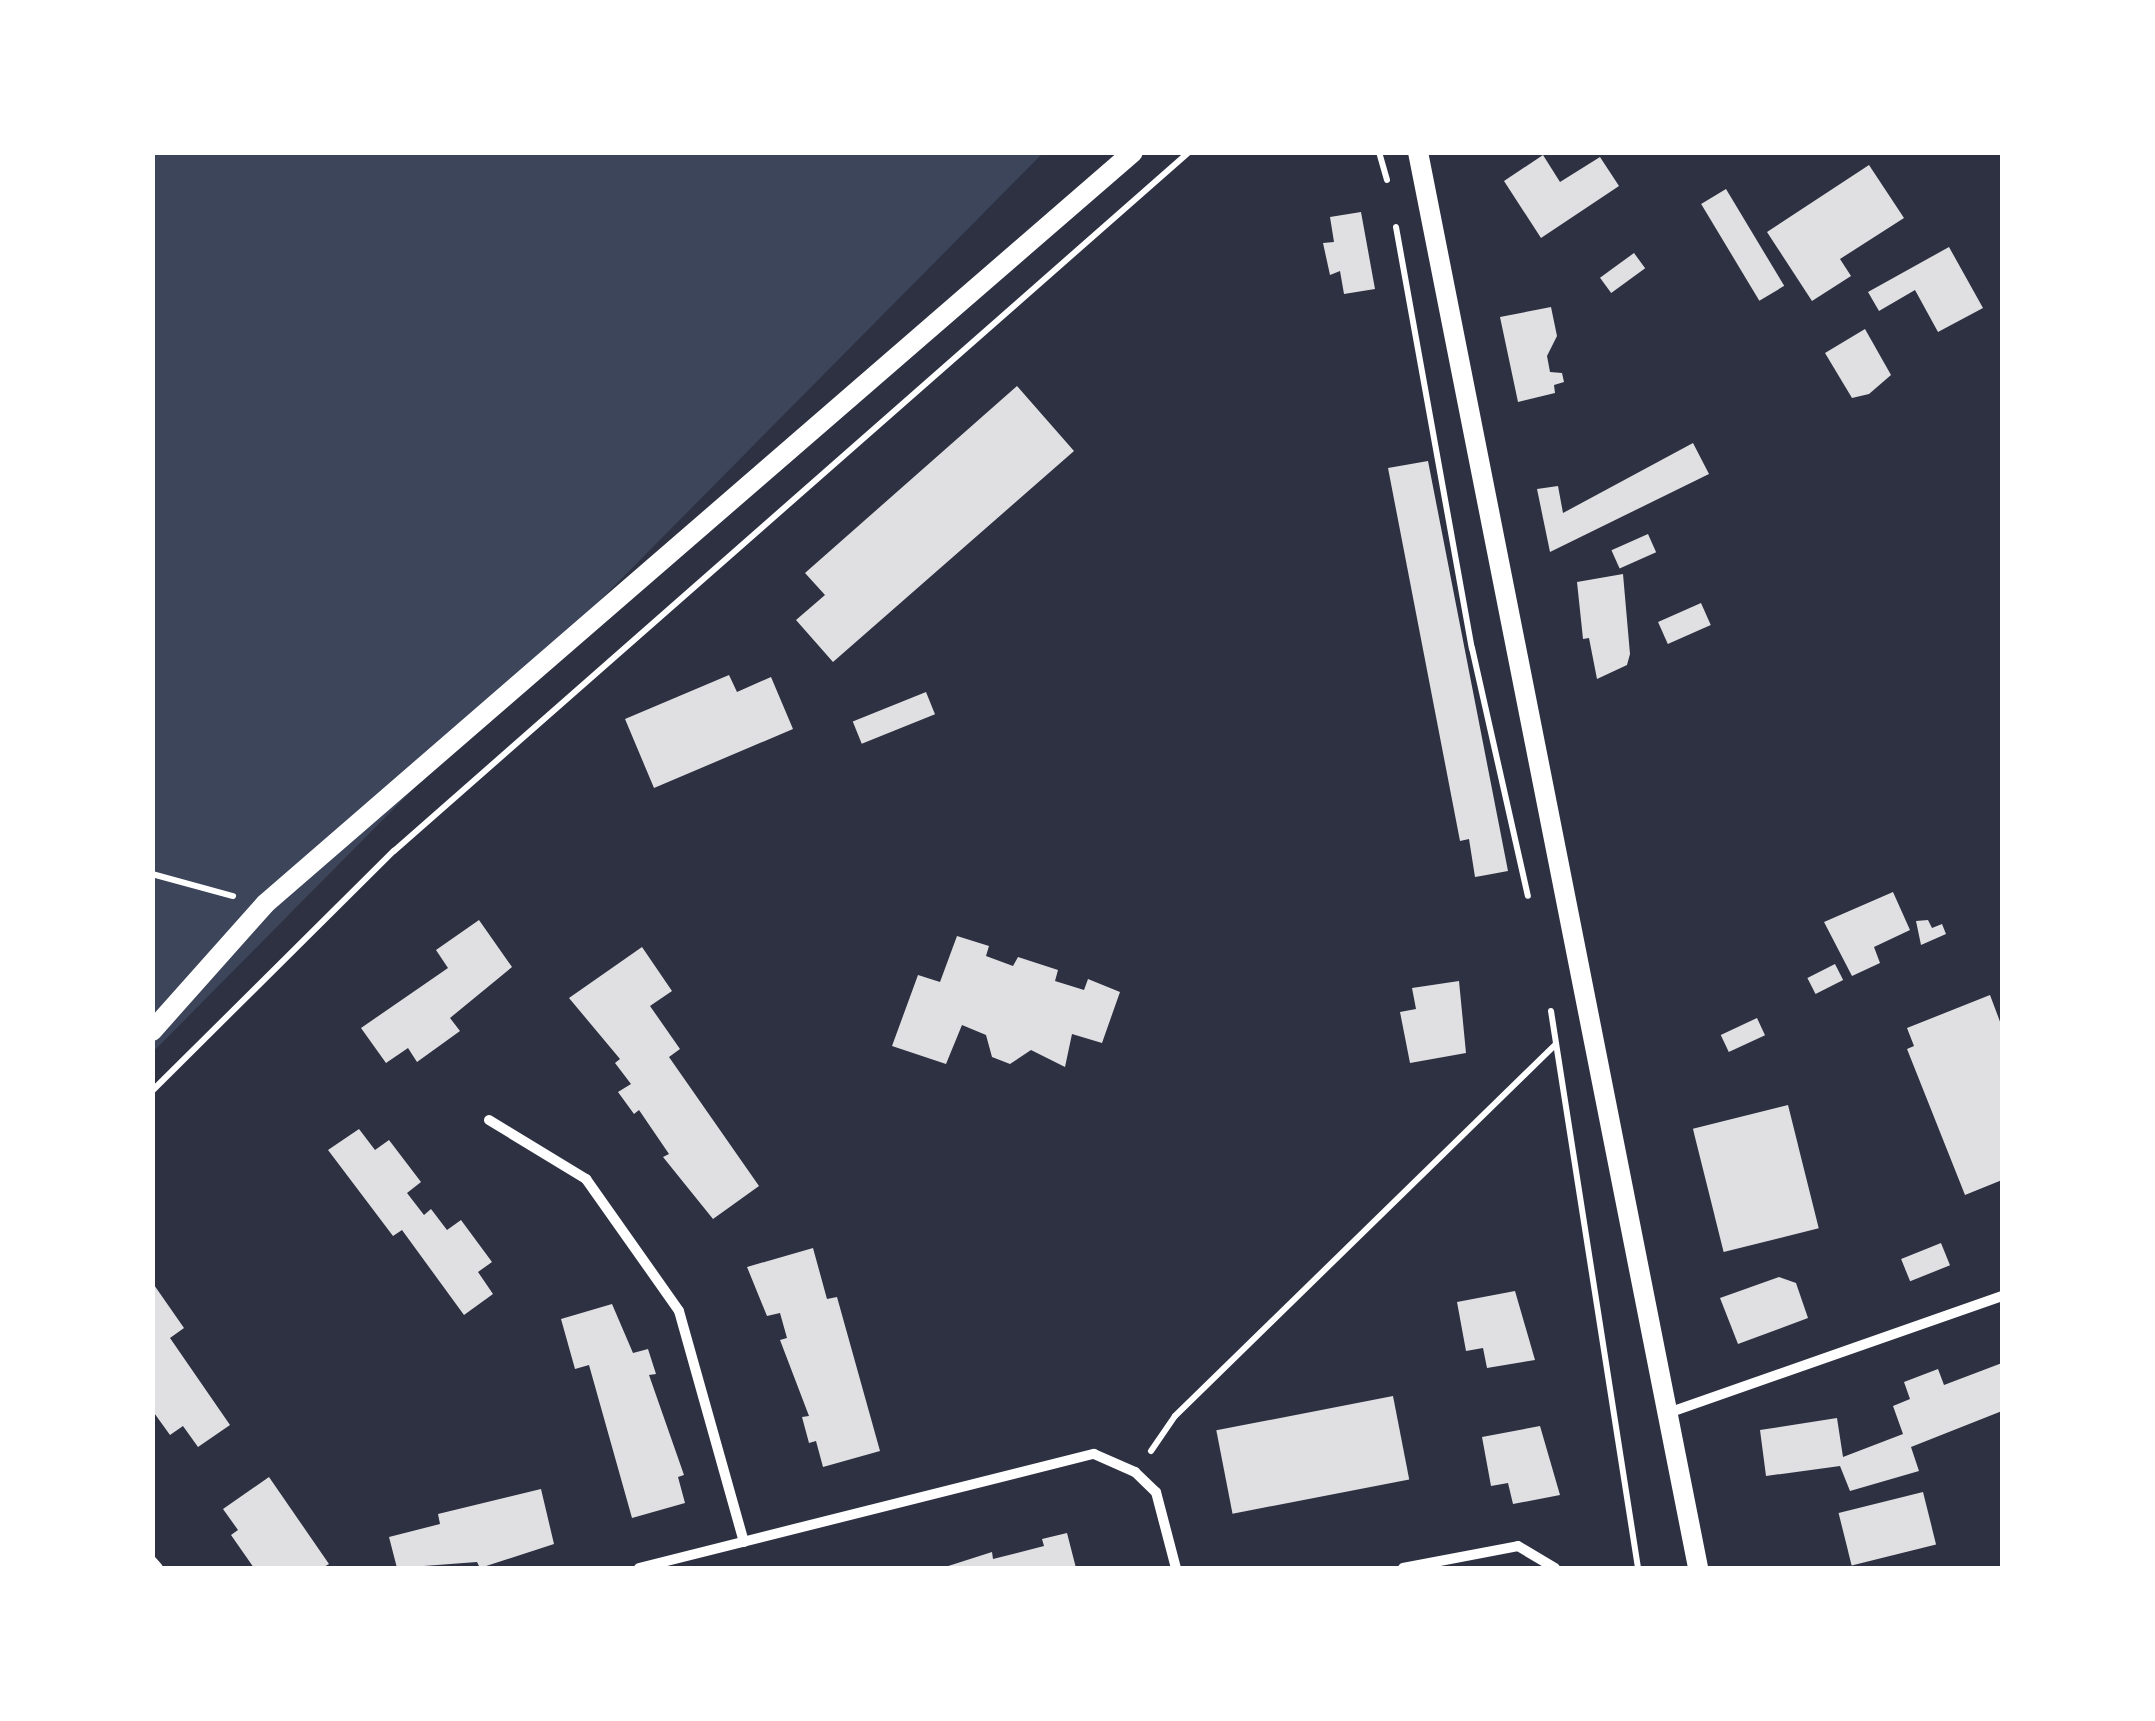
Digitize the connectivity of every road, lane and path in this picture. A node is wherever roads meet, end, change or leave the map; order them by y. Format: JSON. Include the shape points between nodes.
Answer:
{"nodes":[{"id":1,"x":1133,"y":152,"type":"edge"},
{"id":2,"x":1188,"y":152,"type":"edge"},
{"id":3,"x":1379,"y":152,"type":"edge"},
{"id":4,"x":1418,"y":152,"type":"edge"},
{"id":5,"x":1389,"y":186,"type":"dead end"},
{"id":6,"x":1392,"y":205,"type":"dead end"},
{"id":7,"x":152,"y":874,"type":"edge"},
{"id":8,"x":265,"y":904,"type":"junction"},
{"id":9,"x":1531,"y":908,"type":"dead end"},
{"id":10,"x":1549,"y":996,"type":"dead end"},
{"id":11,"x":152,"y":1032,"type":"edge"},
{"id":12,"x":1556,"y":1044,"type":"junction"},
{"id":13,"x":152,"y":1091,"type":"edge"},
{"id":14,"x":489,"y":1120,"type":"dead end"},
{"id":15,"x":2002,"y":1296,"type":"edge"},
{"id":16,"x":1668,"y":1414,"type":"junction"},
{"id":17,"x":1136,"y":1472,"type":"junction"},
{"id":18,"x":744,"y":1542,"type":"junction"},
{"id":19,"x":152,"y":1561,"type":"edge"},
{"id":20,"x":685,"y":1562,"type":"edge"},
{"id":21,"x":158,"y":1568,"type":"edge"},
{"id":22,"x":639,"y":1568,"type":"edge"},
{"id":23,"x":1176,"y":1568,"type":"edge"},
{"id":24,"x":1403,"y":1568,"type":"edge"},
{"id":25,"x":1555,"y":1568,"type":"edge"},
{"id":26,"x":1638,"y":1568,"type":"edge"},
{"id":27,"x":1698,"y":1568,"type":"edge"}],
"edges":[{"from":1,"to":8,"type":"main road"},
{"from":2,"to":13,"type":"path","via":[[394,850]]},
{"from":3,"to":5,"type":"path"},
{"from":4,"to":16,"type":"main road"},
{"from":6,"to":9,"type":"path","via":[[1472,648]]},
{"from":7,"to":8,"type":"path"},
{"from":8,"to":11,"type":"main road"},
{"from":10,"to":12,"type":"path"},
{"from":12,"to":17,"type":"path","via":[[1175,1416]]},
{"from":12,"to":26,"type":"path"},
{"from":14,"to":18,"type":"street","via":[[586,1179],[679,1311]]},
{"from":15,"to":16,"type":"street"},
{"from":16,"to":27,"type":"main road"},
{"from":17,"to":18,"type":"street","via":[[1094,1454],[1068,1458]]},
{"from":17,"to":23,"type":"street","via":[[1156,1492]]},
{"from":18,"to":20,"type":"street"},
{"from":19,"to":21,"type":"street"},
{"from":20,"to":22,"type":"street"},
{"from":24,"to":25,"type":"street","via":[[1518,1546]]}]}
